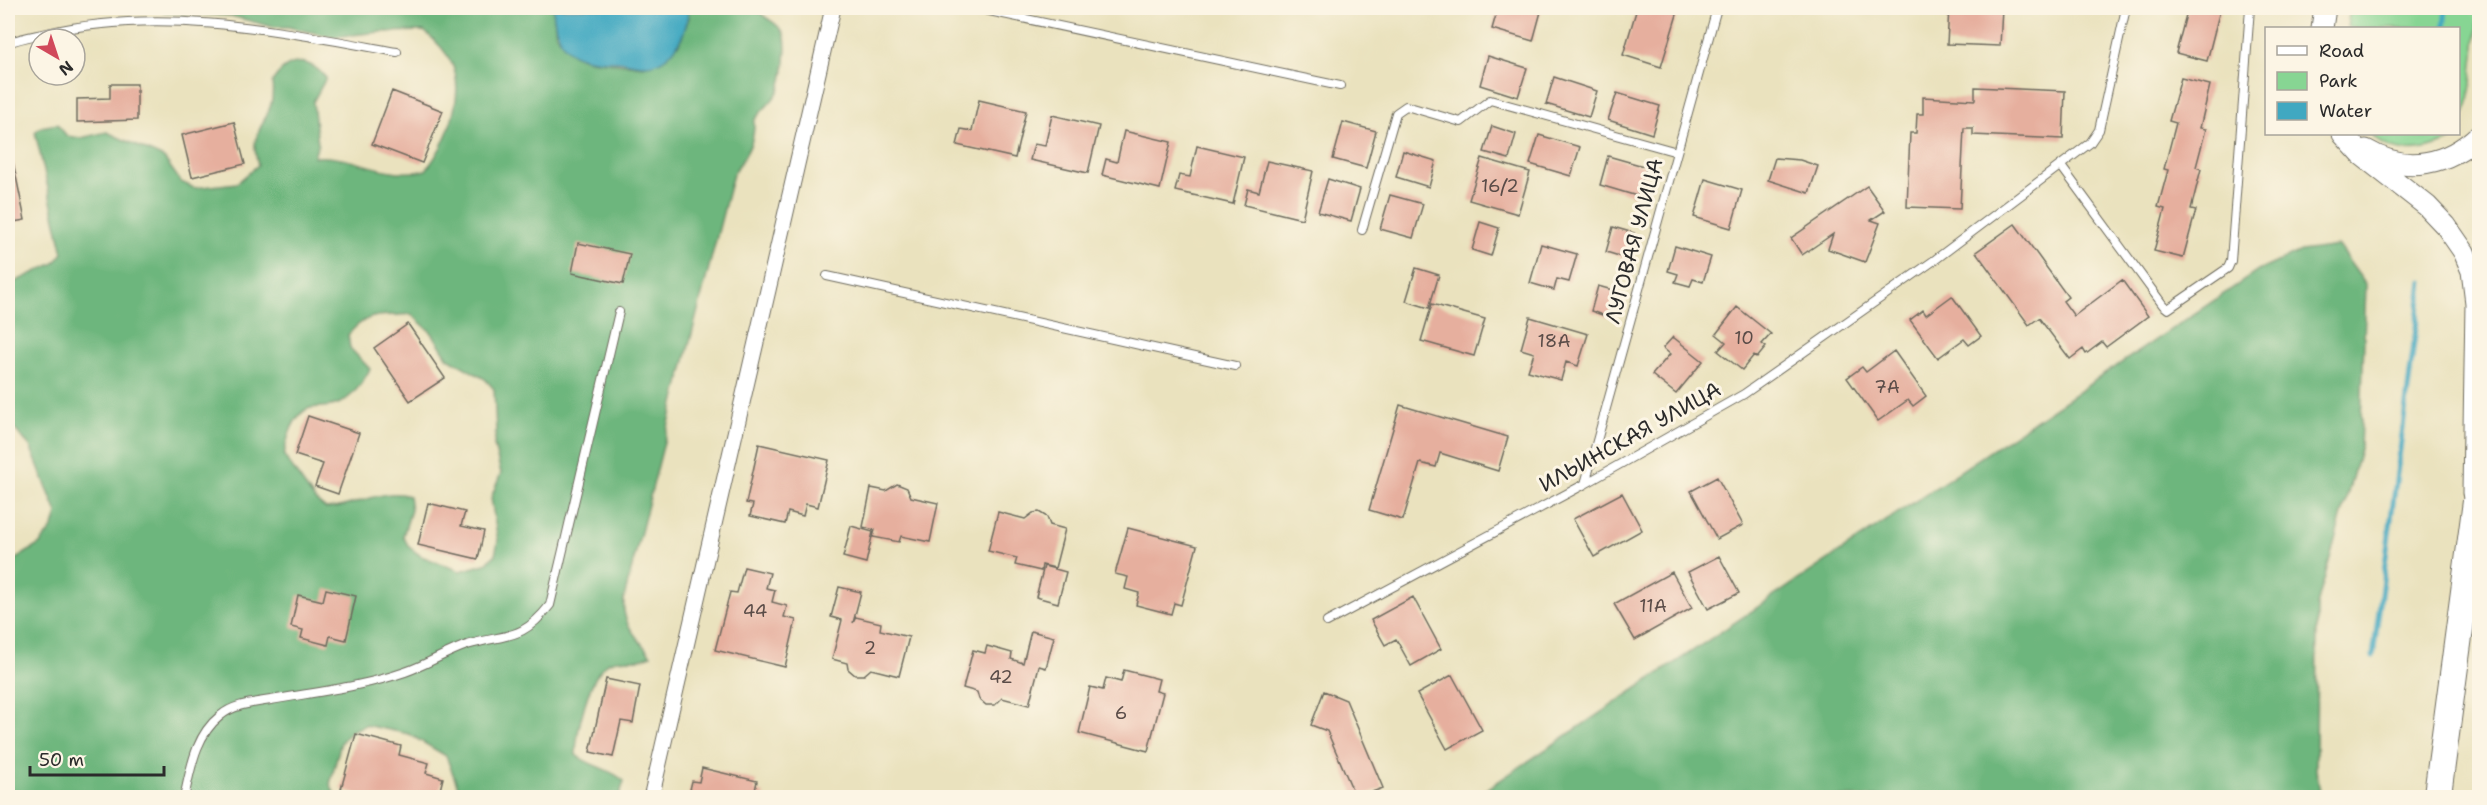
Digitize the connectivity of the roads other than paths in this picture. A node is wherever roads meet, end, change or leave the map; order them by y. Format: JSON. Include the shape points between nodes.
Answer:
{"nodes":[{"id":1,"x":833,"y":8,"type":"edge"},
{"id":2,"x":975,"y":8,"type":"edge"},
{"id":3,"x":1717,"y":8,"type":"edge"},
{"id":4,"x":2126,"y":8,"type":"edge"},
{"id":5,"x":2250,"y":8,"type":"edge"},
{"id":6,"x":2325,"y":8,"type":"edge"},
{"id":7,"x":2322,"y":27,"type":"edge"},
{"id":8,"x":8,"y":43,"type":"edge"},
{"id":9,"x":396,"y":52,"type":"dead end"},
{"id":10,"x":1340,"y":86,"type":"dead end"},
{"id":11,"x":2480,"y":134,"type":"edge"},
{"id":12,"x":2345,"y":136,"type":"edge"},
{"id":13,"x":1677,"y":152,"type":"junction"},
{"id":14,"x":2061,"y":166,"type":"junction"},
{"id":15,"x":1362,"y":230,"type":"dead end"},
{"id":16,"x":827,"y":276,"type":"dead end"},
{"id":17,"x":619,"y":312,"type":"dead end"},
{"id":18,"x":1235,"y":366,"type":"dead end"},
{"id":19,"x":2480,"y":475,"type":"edge"},
{"id":20,"x":1585,"y":484,"type":"junction"},
{"id":21,"x":2473,"y":531,"type":"junction"},
{"id":22,"x":1328,"y":622,"type":"dead end"},
{"id":23,"x":184,"y":798,"type":"edge"},
{"id":24,"x":651,"y":798,"type":"edge"},
{"id":25,"x":2437,"y":798,"type":"edge"}],
"edges":[{"from":1,"to":24,"type":"street"},
{"from":2,"to":10,"type":"lane"},
{"from":3,"to":13,"type":"lane","name":"ЛУГОВАЯ УЛИЦА"},
{"from":4,"to":14,"type":"lane","name":"ИЛЬИНСКАЯ УЛИЦА","via":[[2099,130],[2090,143]]},
{"from":5,"to":14,"type":"lane","via":[[2228,268],[2168,309]]},
{"from":6,"to":7,"type":"street"},
{"from":8,"to":9,"type":"lane","via":[[67,28],[118,21],[218,23]]},
{"from":11,"to":12,"type":"street","via":[[2443,160],[2418,165],[2375,155]]},
{"from":12,"to":21,"type":"street","via":[[2446,226],[2472,271],[2476,303]]},
{"from":13,"to":15,"type":"lane","via":[[1490,100],[1461,122],[1406,106],[1396,113]]},
{"from":13,"to":20,"type":"lane","name":"ЛУГОВАЯ УЛИЦА"},
{"from":14,"to":20,"type":"lane","name":"ИЛЬИНСКАЯ УЛИЦА","via":[[1744,394]]},
{"from":16,"to":18,"type":"lane"},
{"from":17,"to":23,"type":"lane","via":[[550,605],[535,624],[512,636],[467,645],[405,672],[236,706],[207,728],[196,748]]},
{"from":19,"to":21,"type":"highway"},
{"from":20,"to":22,"type":"lane","name":"ИЛЬИНСКАЯ УЛИЦА"},
{"from":21,"to":25,"type":"highway"}]}
